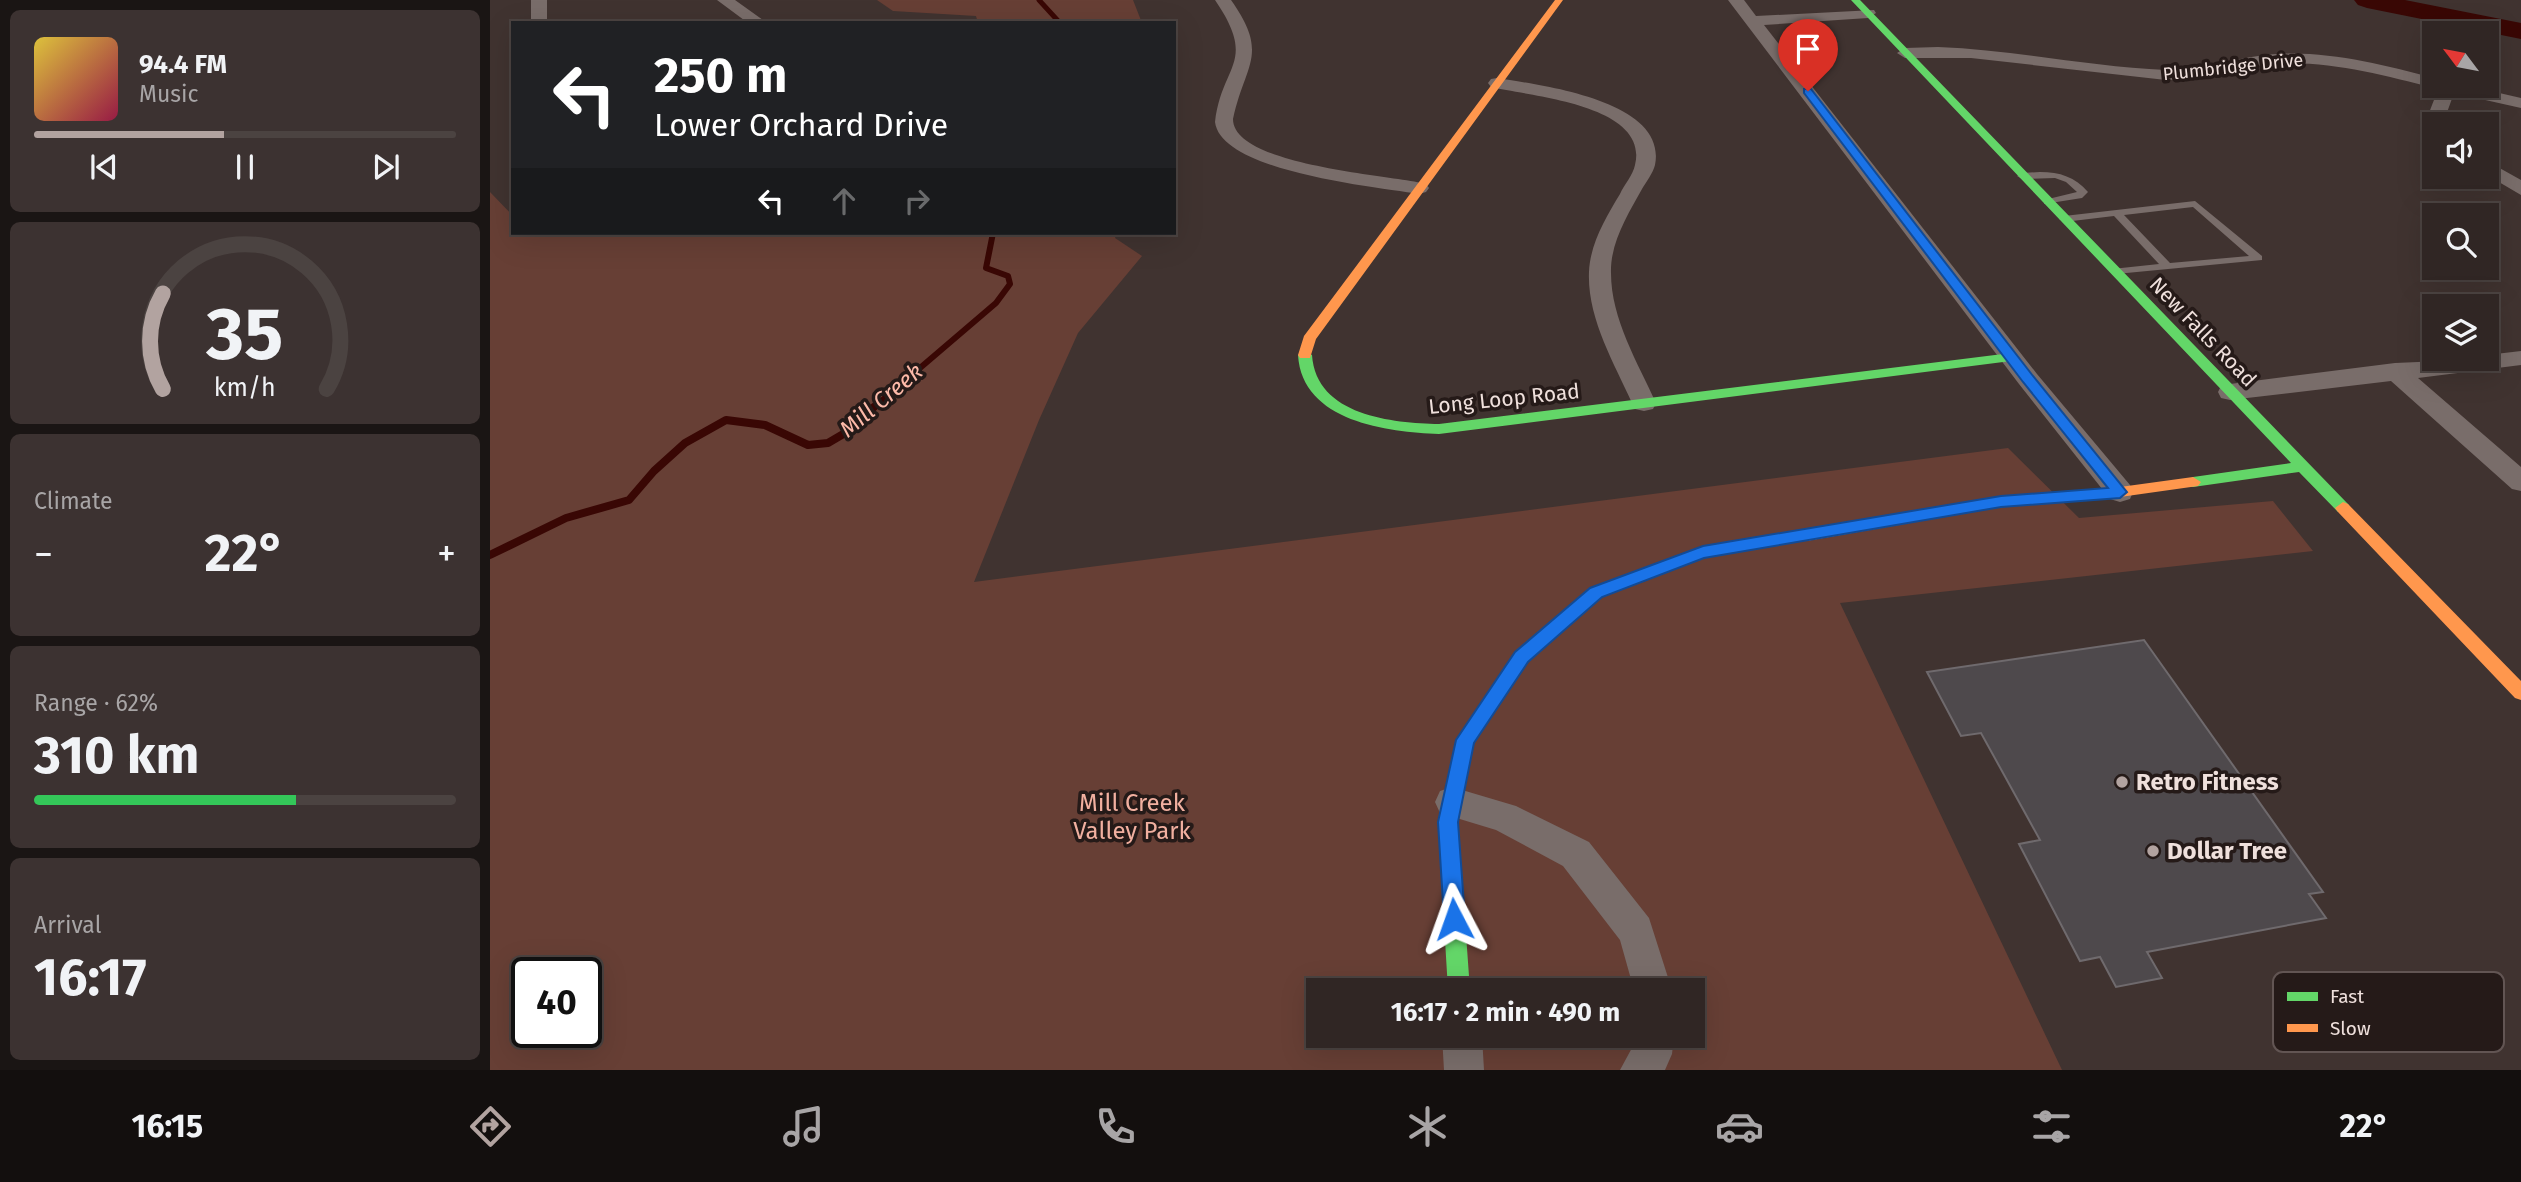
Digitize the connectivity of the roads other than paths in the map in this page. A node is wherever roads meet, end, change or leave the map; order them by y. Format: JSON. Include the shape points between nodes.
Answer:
{"nodes":[{"id":1,"x":538,"y":0,"type":"edge"},
{"id":2,"x":725,"y":0,"type":"edge"},
{"id":3,"x":1223,"y":0,"type":"edge"},
{"id":4,"x":1559,"y":0,"type":"edge"},
{"id":5,"x":1736,"y":0,"type":"edge"},
{"id":6,"x":1855,"y":0,"type":"edge"},
{"id":7,"x":1868,"y":13,"type":"junction"},
{"id":8,"x":538,"y":21,"type":"edge"},
{"id":9,"x":756,"y":21,"type":"edge"},
{"id":10,"x":1752,"y":21,"type":"junction"},
{"id":11,"x":1905,"y":53,"type":"junction"},
{"id":12,"x":2422,"y":80,"type":"edge"},
{"id":13,"x":1497,"y":83,"type":"junction"},
{"id":14,"x":2499,"y":98,"type":"edge"},
{"id":15,"x":2521,"y":103,"type":"edge"},
{"id":16,"x":2499,"y":175,"type":"edge"},
{"id":17,"x":2022,"y":176,"type":"junction"},
{"id":18,"x":1419,"y":188,"type":"junction"},
{"id":19,"x":2521,"y":189,"type":"edge"},
{"id":20,"x":2048,"y":202,"type":"junction"},
{"id":21,"x":2116,"y":213,"type":"junction"},
{"id":22,"x":2064,"y":219,"type":"junction"},
{"id":23,"x":2168,"y":267,"type":"junction"},
{"id":24,"x":2115,"y":271,"type":"junction"},
{"id":25,"x":2011,"y":356,"type":"junction"},
{"id":26,"x":2521,"y":358,"type":"edge"},
{"id":27,"x":2395,"y":371,"type":"junction"},
{"id":28,"x":2231,"y":392,"type":"junction"},
{"id":29,"x":1644,"y":403,"type":"junction"},
{"id":30,"x":2302,"y":466,"type":"junction"},
{"id":31,"x":2521,"y":482,"type":"edge"},
{"id":32,"x":2120,"y":492,"type":"junction"},
{"id":33,"x":2521,"y":693,"type":"edge"},
{"id":34,"x":1452,"y":802,"type":"junction"},
{"id":35,"x":1458,"y":978,"type":"edge"},
{"id":36,"x":1650,"y":978,"type":"edge"},
{"id":37,"x":1463,"y":1048,"type":"edge"},
{"id":38,"x":1653,"y":1048,"type":"edge"},
{"id":39,"x":1464,"y":1070,"type":"edge"},
{"id":40,"x":1640,"y":1070,"type":"edge"}],
"edges":[{"from":1,"to":8,"type":"street"},
{"from":2,"to":9,"type":"street"},
{"from":3,"to":18,"type":"street","via":[[1241,24],[1246,45],[1225,115],[1230,139],[1253,155],[1273,161]]},
{"from":4,"to":13,"type":"street","name":"Long Loop Road"},
{"from":5,"to":10,"type":"street"},
{"from":6,"to":7,"type":"street","name":"New Falls Road"},
{"from":7,"to":10,"type":"street"},
{"from":7,"to":11,"type":"street","name":"New Falls Road"},
{"from":10,"to":25,"type":"street"},
{"from":11,"to":12,"type":"street","name":"Plumbridge Drive","via":[[1994,53],[2170,76],[2204,74],[2261,61],[2314,59]]},
{"from":11,"to":17,"type":"street","name":"New Falls Road"},
{"from":13,"to":18,"type":"street","name":"Long Loop Road"},
{"from":13,"to":29,"type":"street","via":[[1602,107],[1642,138],[1647,151],[1645,166],[1605,246],[1599,275],[1605,308]]},
{"from":14,"to":15,"type":"street"},
{"from":16,"to":19,"type":"street"},
{"from":17,"to":20,"type":"street","name":"New Falls Road"},
{"from":17,"to":20,"type":"lane","via":[[2067,177],[2083,192]]},
{"from":18,"to":29,"type":"street","name":"Long Loop Road","via":[[1309,339],[1303,356],[1308,374],[1332,405],[1366,422],[1420,429]]},
{"from":20,"to":22,"type":"street","name":"New Falls Road"},
{"from":21,"to":22,"type":"lane"},
{"from":21,"to":23,"type":"lane"},
{"from":21,"to":23,"type":"lane","via":[[2194,204],[2258,258]]},
{"from":22,"to":24,"type":"street","name":"New Falls Road"},
{"from":23,"to":24,"type":"lane"},
{"from":24,"to":28,"type":"street","name":"New Falls Road"},
{"from":25,"to":29,"type":"street","name":"Long Loop Road"},
{"from":25,"to":32,"type":"street"},
{"from":26,"to":27,"type":"street"},
{"from":27,"to":28,"type":"street"},
{"from":27,"to":31,"type":"street"},
{"from":28,"to":30,"type":"street","name":"New Falls Road"},
{"from":30,"to":32,"type":"street"},
{"from":30,"to":33,"type":"street","name":"New Falls Road"},
{"from":32,"to":34,"type":"street","via":[[2001,502],[1703,552],[1596,592],[1521,657],[1465,740]]},
{"from":34,"to":35,"type":"street","via":[[1448,822]]},
{"from":34,"to":36,"type":"street","via":[[1504,817],[1576,855],[1636,931]]},
{"from":37,"to":39,"type":"street"},
{"from":38,"to":40,"type":"street"}]}
